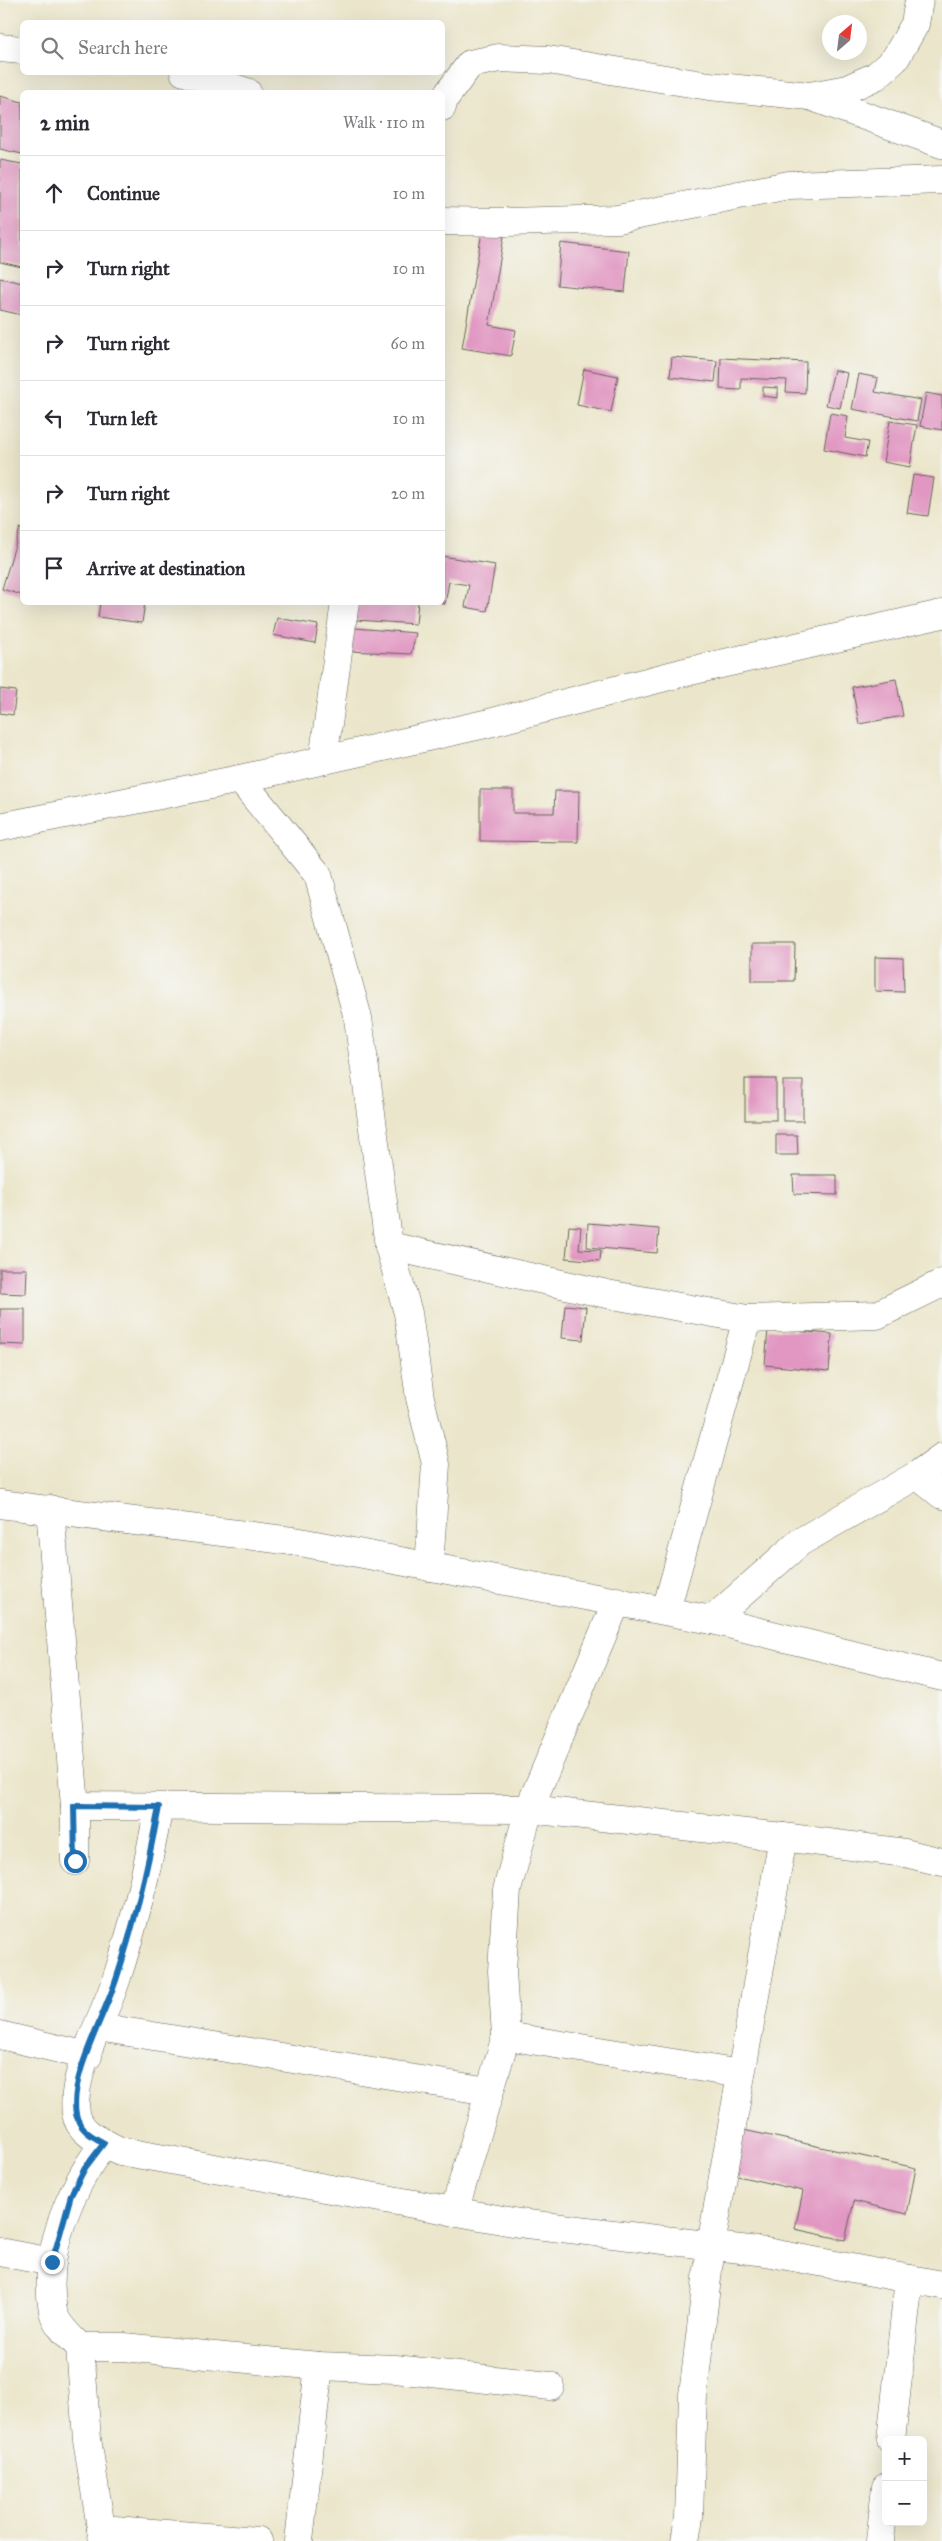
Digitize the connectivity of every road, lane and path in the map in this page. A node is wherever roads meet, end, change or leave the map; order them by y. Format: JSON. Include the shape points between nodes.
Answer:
{"nodes":[{"id":1,"x":919,"y":0,"type":"edge"},
{"id":2,"x":0,"y":48,"type":"edge"},
{"id":3,"x":20,"y":50,"type":"edge"},
{"id":4,"x":194,"y":75,"type":"edge"},
{"id":5,"x":242,"y":90,"type":"edge"},
{"id":6,"x":810,"y":96,"type":"junction"},
{"id":7,"x":445,"y":99,"type":"edge"},
{"id":8,"x":942,"y":144,"type":"edge"},
{"id":9,"x":942,"y":180,"type":"edge"},
{"id":10,"x":445,"y":221,"type":"edge"},
{"id":11,"x":345,"y":605,"type":"edge"},
{"id":12,"x":942,"y":614,"type":"edge"},
{"id":13,"x":323,"y":760,"type":"junction"},
{"id":14,"x":240,"y":778,"type":"junction"},
{"id":15,"x":0,"y":827,"type":"edge"},
{"id":16,"x":389,"y":1246,"type":"junction"},
{"id":17,"x":942,"y":1283,"type":"edge"},
{"id":18,"x":747,"y":1319,"type":"junction"},
{"id":19,"x":942,"y":1456,"type":"edge"},
{"id":20,"x":917,"y":1475,"type":"junction"},
{"id":21,"x":942,"y":1495,"type":"edge"},
{"id":22,"x":0,"y":1504,"type":"edge"},
{"id":23,"x":50,"y":1509,"type":"junction"},
{"id":24,"x":429,"y":1567,"type":"junction"},
{"id":25,"x":617,"y":1601,"type":"junction"},
{"id":26,"x":666,"y":1610,"type":"junction"},
{"id":27,"x":712,"y":1620,"type":"junction"},
{"id":28,"x":942,"y":1677,"type":"edge"},
{"id":29,"x":74,"y":1806,"type":"junction"},
{"id":30,"x":159,"y":1807,"type":"junction"},
{"id":31,"x":529,"y":1808,"type":"junction"},
{"id":32,"x":783,"y":1837,"type":"junction"},
{"id":33,"x":75,"y":1861,"type":"dead end"},
{"id":34,"x":942,"y":1862,"type":"edge"},
{"id":35,"x":98,"y":2028,"type":"junction"},
{"id":36,"x":0,"y":2035,"type":"edge"},
{"id":37,"x":506,"y":2036,"type":"junction"},
{"id":38,"x":88,"y":2056,"type":"junction"},
{"id":39,"x":741,"y":2074,"type":"junction"},
{"id":40,"x":488,"y":2091,"type":"junction"},
{"id":41,"x":104,"y":2143,"type":"junction"},
{"id":42,"x":454,"y":2212,"type":"junction"},
{"id":43,"x":712,"y":2245,"type":"junction"},
{"id":44,"x":0,"y":2252,"type":"edge"},
{"id":45,"x":52,"y":2262,"type":"junction"},
{"id":46,"x":909,"y":2279,"type":"junction"},
{"id":47,"x":942,"y":2285,"type":"edge"},
{"id":48,"x":80,"y":2347,"type":"junction"},
{"id":49,"x":319,"y":2366,"type":"junction"},
{"id":50,"x":550,"y":2386,"type":"dead end"},
{"id":51,"x":891,"y":2436,"type":"edge"},
{"id":52,"x":882,"y":2523,"type":"edge"},
{"id":53,"x":102,"y":2535,"type":"edge"},
{"id":54,"x":258,"y":2541,"type":"edge"},
{"id":55,"x":299,"y":2541,"type":"edge"},
{"id":56,"x":685,"y":2541,"type":"edge"},
{"id":57,"x":880,"y":2541,"type":"edge"}],
"edges":[{"from":1,"to":6,"type":"street","via":[[915,24],[895,59],[876,76],[847,89]]},
{"from":2,"to":3,"type":"street"},
{"from":4,"to":5,"type":"street"},
{"from":6,"to":7,"type":"street","via":[[709,86],[548,60],[499,58],[470,64]]},
{"from":6,"to":8,"type":"street"},
{"from":9,"to":10,"type":"street","via":[[789,185],[618,219]]},
{"from":11,"to":13,"type":"street"},
{"from":12,"to":13,"type":"street"},
{"from":13,"to":14,"type":"street"},
{"from":14,"to":15,"type":"street"},
{"from":14,"to":16,"type":"street","via":[[318,875],[358,1018]]},
{"from":16,"to":18,"type":"street","via":[[607,1294]]},
{"from":16,"to":24,"type":"street","via":[[408,1314],[420,1398],[436,1464]]},
{"from":17,"to":18,"type":"street","via":[[877,1316]]},
{"from":18,"to":26,"type":"street"},
{"from":19,"to":20,"type":"street"},
{"from":20,"to":21,"type":"street"},
{"from":20,"to":27,"type":"street","via":[[800,1542]]},
{"from":22,"to":23,"type":"street"},
{"from":23,"to":24,"type":"street","via":[[300,1542]]},
{"from":23,"to":29,"type":"street"},
{"from":24,"to":25,"type":"street"},
{"from":25,"to":26,"type":"street"},
{"from":25,"to":31,"type":"street"},
{"from":26,"to":27,"type":"street"},
{"from":27,"to":28,"type":"street"},
{"from":29,"to":30,"type":"street"},
{"from":29,"to":33,"type":"street"},
{"from":30,"to":31,"type":"street"},
{"from":30,"to":35,"type":"street","via":[[144,1886],[116,1981]]},
{"from":31,"to":32,"type":"street"},
{"from":31,"to":37,"type":"street","via":[[507,1890],[502,1971]]},
{"from":32,"to":34,"type":"street","via":[[905,1853]]},
{"from":32,"to":39,"type":"street"},
{"from":35,"to":38,"type":"street"},
{"from":35,"to":40,"type":"street"},
{"from":36,"to":38,"type":"street"},
{"from":37,"to":39,"type":"street"},
{"from":37,"to":40,"type":"street"},
{"from":38,"to":41,"type":"street","via":[[76,2084],[76,2113],[81,2127]]},
{"from":39,"to":43,"type":"street"},
{"from":40,"to":42,"type":"street"},
{"from":41,"to":42,"type":"street","via":[[120,2151]]},
{"from":41,"to":45,"type":"street","via":[[85,2168],[71,2195]]},
{"from":42,"to":43,"type":"street","via":[[519,2223]]},
{"from":43,"to":46,"type":"street"},
{"from":43,"to":56,"type":"street","via":[[693,2395],[689,2516]]},
{"from":44,"to":45,"type":"street"},
{"from":45,"to":48,"type":"street","via":[[53,2312],[64,2332]]},
{"from":46,"to":47,"type":"street"},
{"from":46,"to":51,"type":"street"},
{"from":48,"to":49,"type":"street","via":[[124,2347]]},
{"from":48,"to":53,"type":"street","via":[[87,2439]]},
{"from":49,"to":50,"type":"street","via":[[395,2370]]},
{"from":49,"to":55,"type":"street"},
{"from":52,"to":57,"type":"street"},
{"from":53,"to":54,"type":"street"}]}
